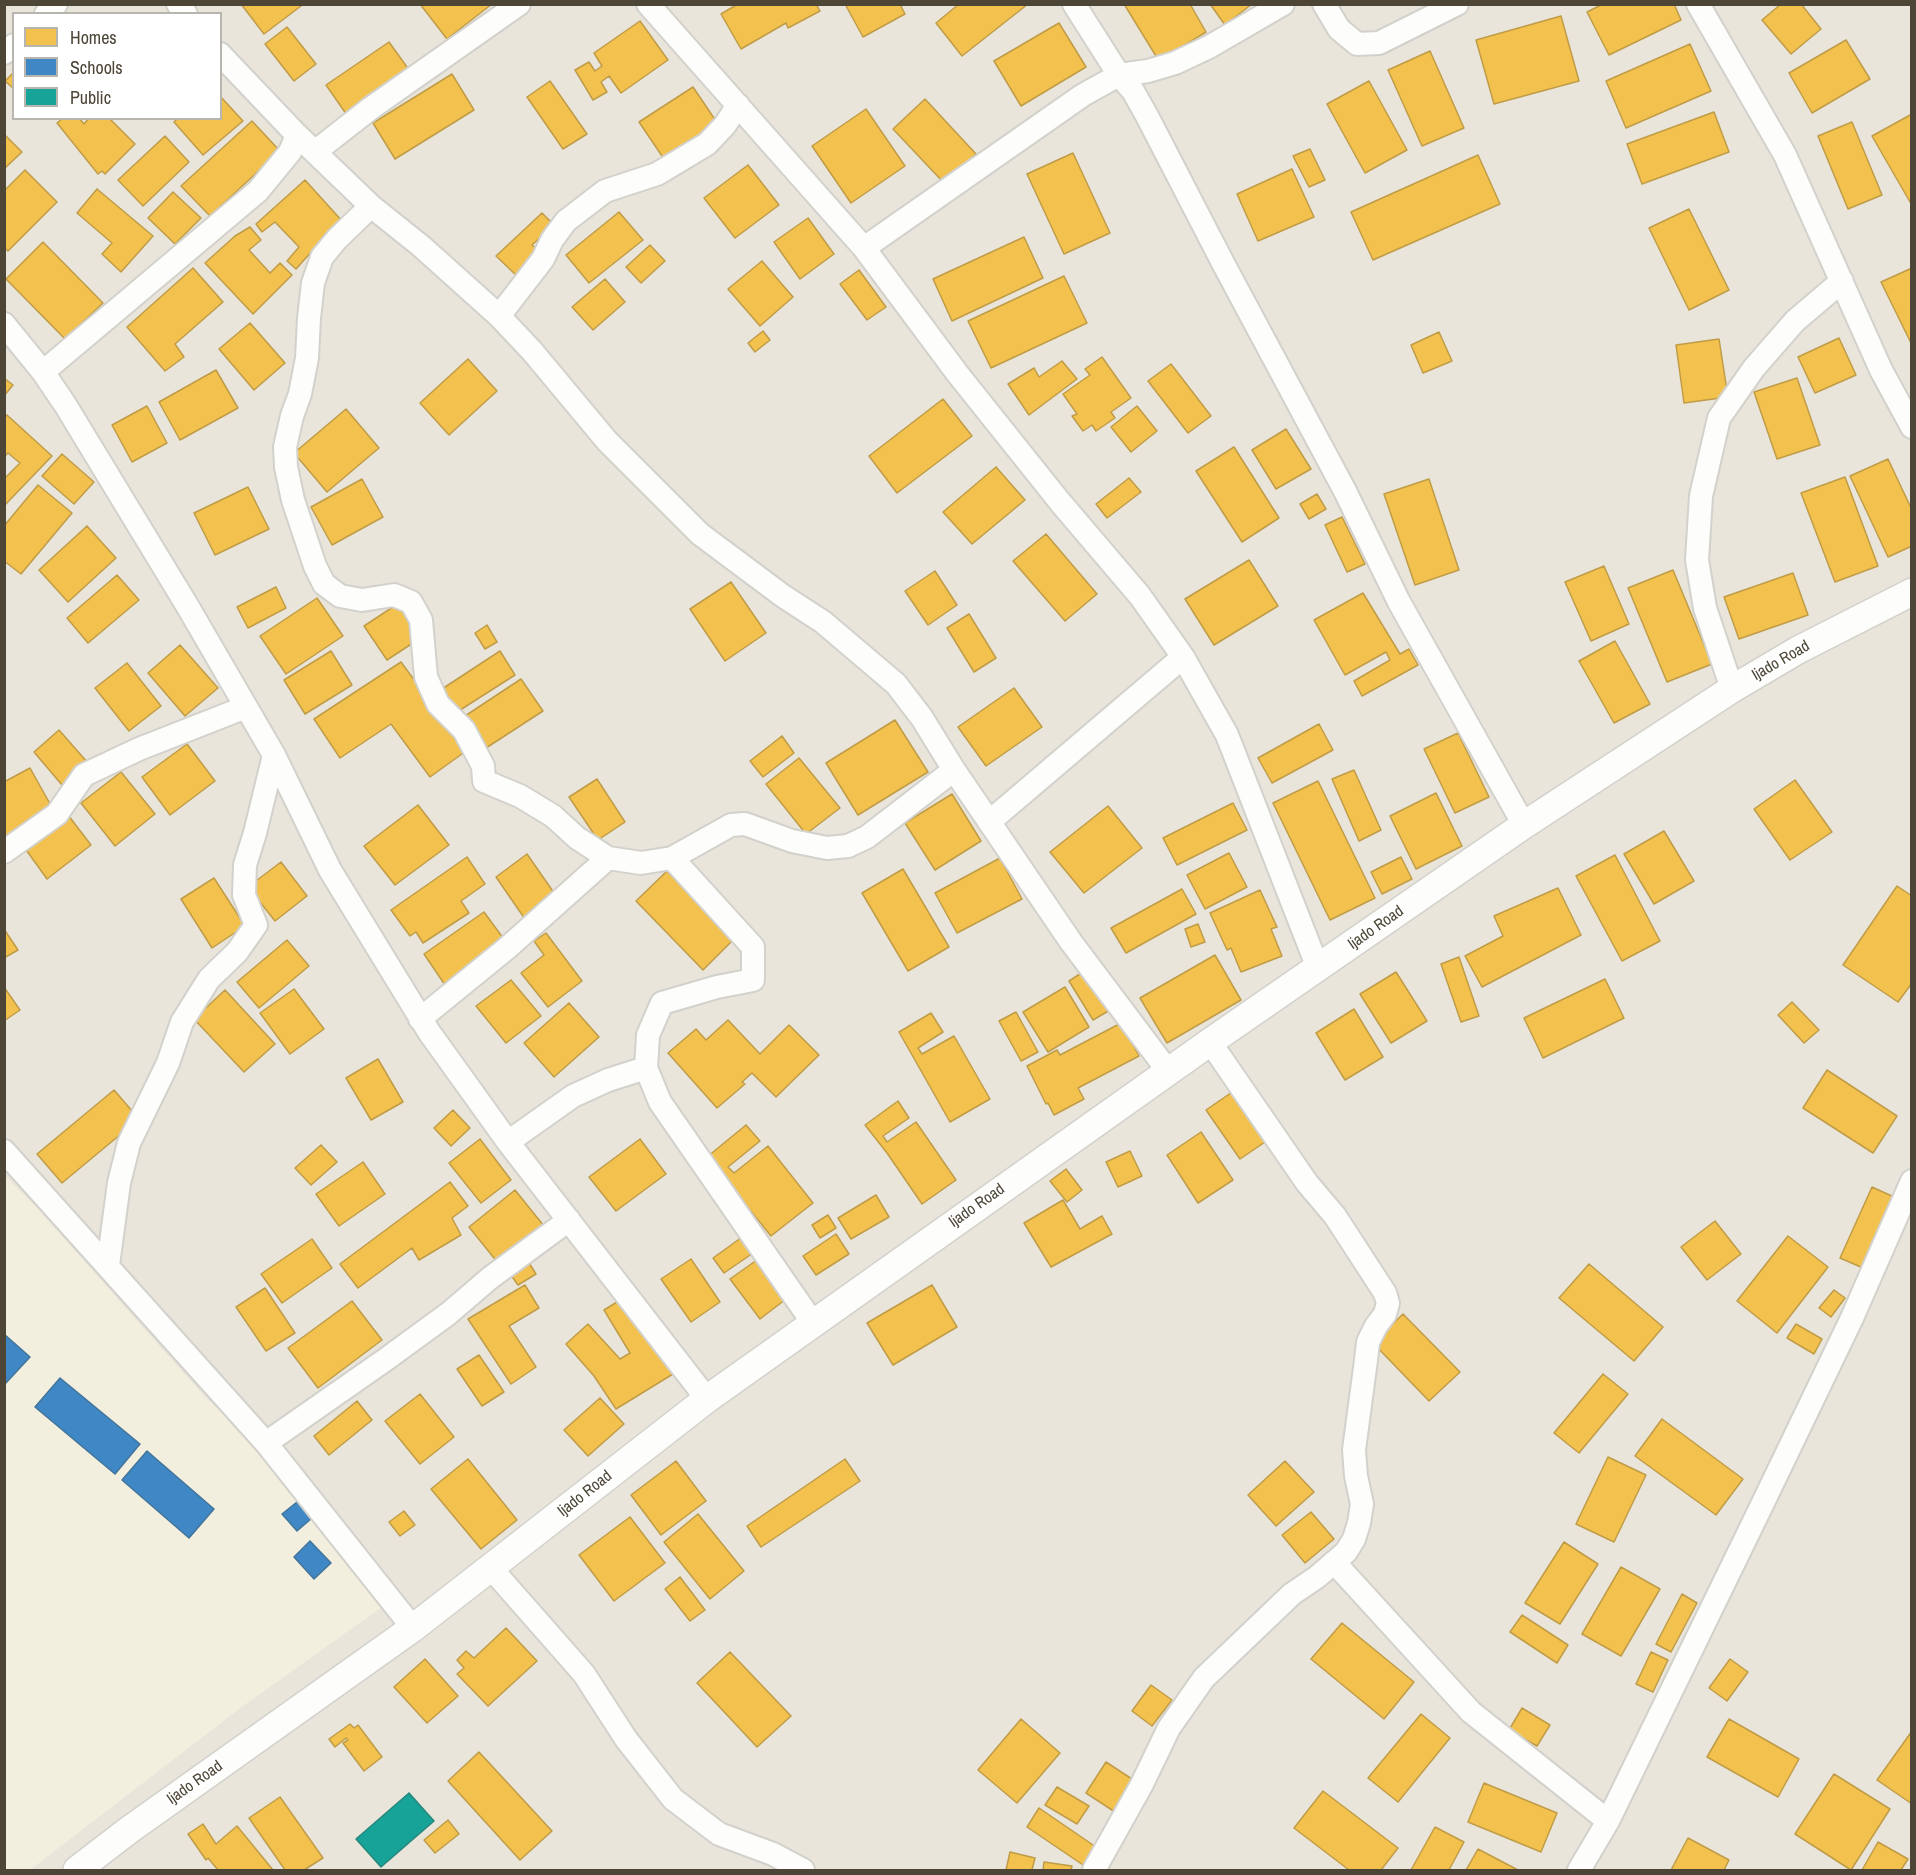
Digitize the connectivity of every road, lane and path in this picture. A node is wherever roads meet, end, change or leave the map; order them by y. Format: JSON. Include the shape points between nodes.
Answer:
{"nodes":[{"id":1,"x":519,"y":4,"type":"edge"},
{"id":2,"x":648,"y":4,"type":"edge"},
{"id":3,"x":1074,"y":4,"type":"edge"},
{"id":4,"x":1283,"y":4,"type":"edge"},
{"id":5,"x":1324,"y":4,"type":"edge"},
{"id":6,"x":1457,"y":4,"type":"edge"},
{"id":7,"x":1698,"y":4,"type":"edge"},
{"id":8,"x":222,"y":56,"type":"edge"},
{"id":9,"x":1119,"y":75,"type":"junction"},
{"id":10,"x":738,"y":105,"type":"junction"},
{"id":11,"x":297,"y":135,"type":"junction"},
{"id":12,"x":316,"y":152,"type":"junction"},
{"id":13,"x":371,"y":206,"type":"junction"},
{"id":14,"x":864,"y":248,"type":"junction"},
{"id":15,"x":1842,"y":281,"type":"junction"},
{"id":16,"x":499,"y":316,"type":"junction"},
{"id":17,"x":4,"y":324,"type":"edge"},
{"id":18,"x":43,"y":372,"type":"junction"},
{"id":19,"x":1911,"y":428,"type":"edge"},
{"id":20,"x":1911,"y":592,"type":"edge"},
{"id":21,"x":1183,"y":657,"type":"junction"},
{"id":22,"x":1731,"y":689,"type":"junction"},
{"id":23,"x":246,"y":706,"type":"junction"},
{"id":24,"x":274,"y":756,"type":"junction"},
{"id":25,"x":954,"y":770,"type":"junction"},
{"id":26,"x":989,"y":822,"type":"junction"},
{"id":27,"x":1524,"y":825,"type":"junction"},
{"id":28,"x":4,"y":852,"type":"edge"},
{"id":29,"x":608,"y":858,"type":"junction"},
{"id":30,"x":672,"y":858,"type":"junction"},
{"id":31,"x":1318,"y":968,"type":"junction"},
{"id":32,"x":420,"y":1019,"type":"junction"},
{"id":33,"x":1210,"y":1042,"type":"junction"},
{"id":34,"x":646,"y":1068,"type":"junction"},
{"id":35,"x":1168,"y":1071,"type":"junction"},
{"id":36,"x":508,"y":1142,"type":"junction"},
{"id":37,"x":4,"y":1151,"type":"edge"},
{"id":38,"x":1911,"y":1182,"type":"edge"},
{"id":39,"x":569,"y":1220,"type":"junction"},
{"id":40,"x":108,"y":1265,"type":"junction"},
{"id":41,"x":813,"y":1323,"type":"junction"},
{"id":42,"x":708,"y":1399,"type":"junction"},
{"id":43,"x":266,"y":1443,"type":"junction"},
{"id":44,"x":1334,"y":1562,"type":"junction"},
{"id":45,"x":490,"y":1567,"type":"junction"},
{"id":46,"x":413,"y":1628,"type":"junction"},
{"id":47,"x":1608,"y":1821,"type":"junction"},
{"id":48,"x":76,"y":1870,"type":"edge"},
{"id":49,"x":803,"y":1870,"type":"edge"},
{"id":50,"x":1094,"y":1870,"type":"edge"},
{"id":51,"x":1579,"y":1870,"type":"edge"}],
"edges":[{"from":1,"to":12,"type":"street","via":[[370,108]]},
{"from":2,"to":10,"type":"street"},
{"from":3,"to":9,"type":"street"},
{"from":4,"to":9,"type":"street","via":[[1175,63]]},
{"from":5,"to":6,"type":"street","via":[[1339,29],[1357,44],[1378,43]]},
{"from":7,"to":15,"type":"street","via":[[1785,155]]},
{"from":8,"to":11,"type":"street"},
{"from":9,"to":14,"type":"street","via":[[1083,95]]},
{"from":9,"to":27,"type":"street","via":[[1147,116],[1345,491],[1399,602]]},
{"from":10,"to":14,"type":"street"},
{"from":10,"to":16,"type":"street","via":[[707,144],[657,174],[605,191],[566,221],[543,259]]},
{"from":11,"to":12,"type":"street"},
{"from":11,"to":18,"type":"street","via":[[290,152],[258,191]]},
{"from":12,"to":13,"type":"street"},
{"from":13,"to":16,"type":"street"},
{"from":13,"to":29,"type":"street","via":[[322,257],[313,283],[300,394],[285,447],[293,500],[315,566],[324,584],[340,596],[362,600],[394,595],[411,602],[422,620],[426,677],[438,704],[464,730],[483,766],[484,781],[553,816]]},
{"from":14,"to":21,"type":"street","via":[[957,373],[1140,596]]},
{"from":15,"to":19,"type":"street"},
{"from":15,"to":22,"type":"street","via":[[1795,321],[1754,368],[1719,418],[1701,496],[1697,560],[1705,608]]},
{"from":16,"to":25,"type":"street","via":[[607,441],[700,534],[823,622],[896,684]]},
{"from":17,"to":18,"type":"street"},
{"from":18,"to":23,"type":"street"},
{"from":20,"to":22,"type":"street","name":"Ijado Road"},
{"from":21,"to":26,"type":"street"},
{"from":21,"to":31,"type":"street","via":[[1227,735]]},
{"from":22,"to":27,"type":"street","name":"Ijado Road"},
{"from":23,"to":24,"type":"street"},
{"from":23,"to":28,"type":"street","via":[[84,775],[57,814]]},
{"from":24,"to":32,"type":"street","via":[[330,870]]},
{"from":24,"to":40,"type":"street","via":[[245,865],[244,895],[256,925],[237,952],[209,979],[182,1022],[168,1064],[129,1143],[119,1183]]},
{"from":25,"to":26,"type":"street"},
{"from":25,"to":30,"type":"street","via":[[867,837],[848,846],[827,848],[792,842],[745,824],[730,825]]},
{"from":26,"to":35,"type":"street","via":[[1071,942]]},
{"from":27,"to":31,"type":"street","name":"Ijado Road"},
{"from":29,"to":30,"type":"street","via":[[641,863]]},
{"from":29,"to":32,"type":"street","via":[[515,942]]},
{"from":30,"to":34,"type":"street","via":[[753,947],[753,980],[662,1003],[648,1035]]},
{"from":31,"to":33,"type":"street","name":"Ijado Road"},
{"from":32,"to":36,"type":"street"},
{"from":33,"to":35,"type":"street","name":"Ijado Road"},
{"from":33,"to":44,"type":"street","via":[[1307,1183],[1335,1216],[1388,1303],[1368,1342],[1354,1450],[1362,1504],[1359,1523],[1346,1552]]},
{"from":34,"to":36,"type":"street","via":[[573,1096]]},
{"from":34,"to":41,"type":"street","via":[[660,1102]]},
{"from":35,"to":41,"type":"street","name":"Ijado Road"},
{"from":36,"to":39,"type":"street"},
{"from":37,"to":40,"type":"street"},
{"from":38,"to":47,"type":"street","via":[[1852,1318]]},
{"from":39,"to":42,"type":"street"},
{"from":39,"to":43,"type":"street","via":[[394,1354]]},
{"from":40,"to":43,"type":"street"},
{"from":41,"to":42,"type":"street","name":"Ijado Road"},
{"from":42,"to":45,"type":"street","name":"Ijado Road"},
{"from":43,"to":46,"type":"street"},
{"from":44,"to":47,"type":"street","via":[[1471,1712]]},
{"from":44,"to":50,"type":"street","via":[[1292,1594],[1204,1678],[1169,1728],[1142,1786]]},
{"from":45,"to":46,"type":"street","name":"Ijado Road"},
{"from":45,"to":49,"type":"street","via":[[584,1674],[626,1739],[674,1798],[719,1834]]},
{"from":46,"to":48,"type":"street","name":"Ijado Road"},
{"from":47,"to":51,"type":"street"}]}
